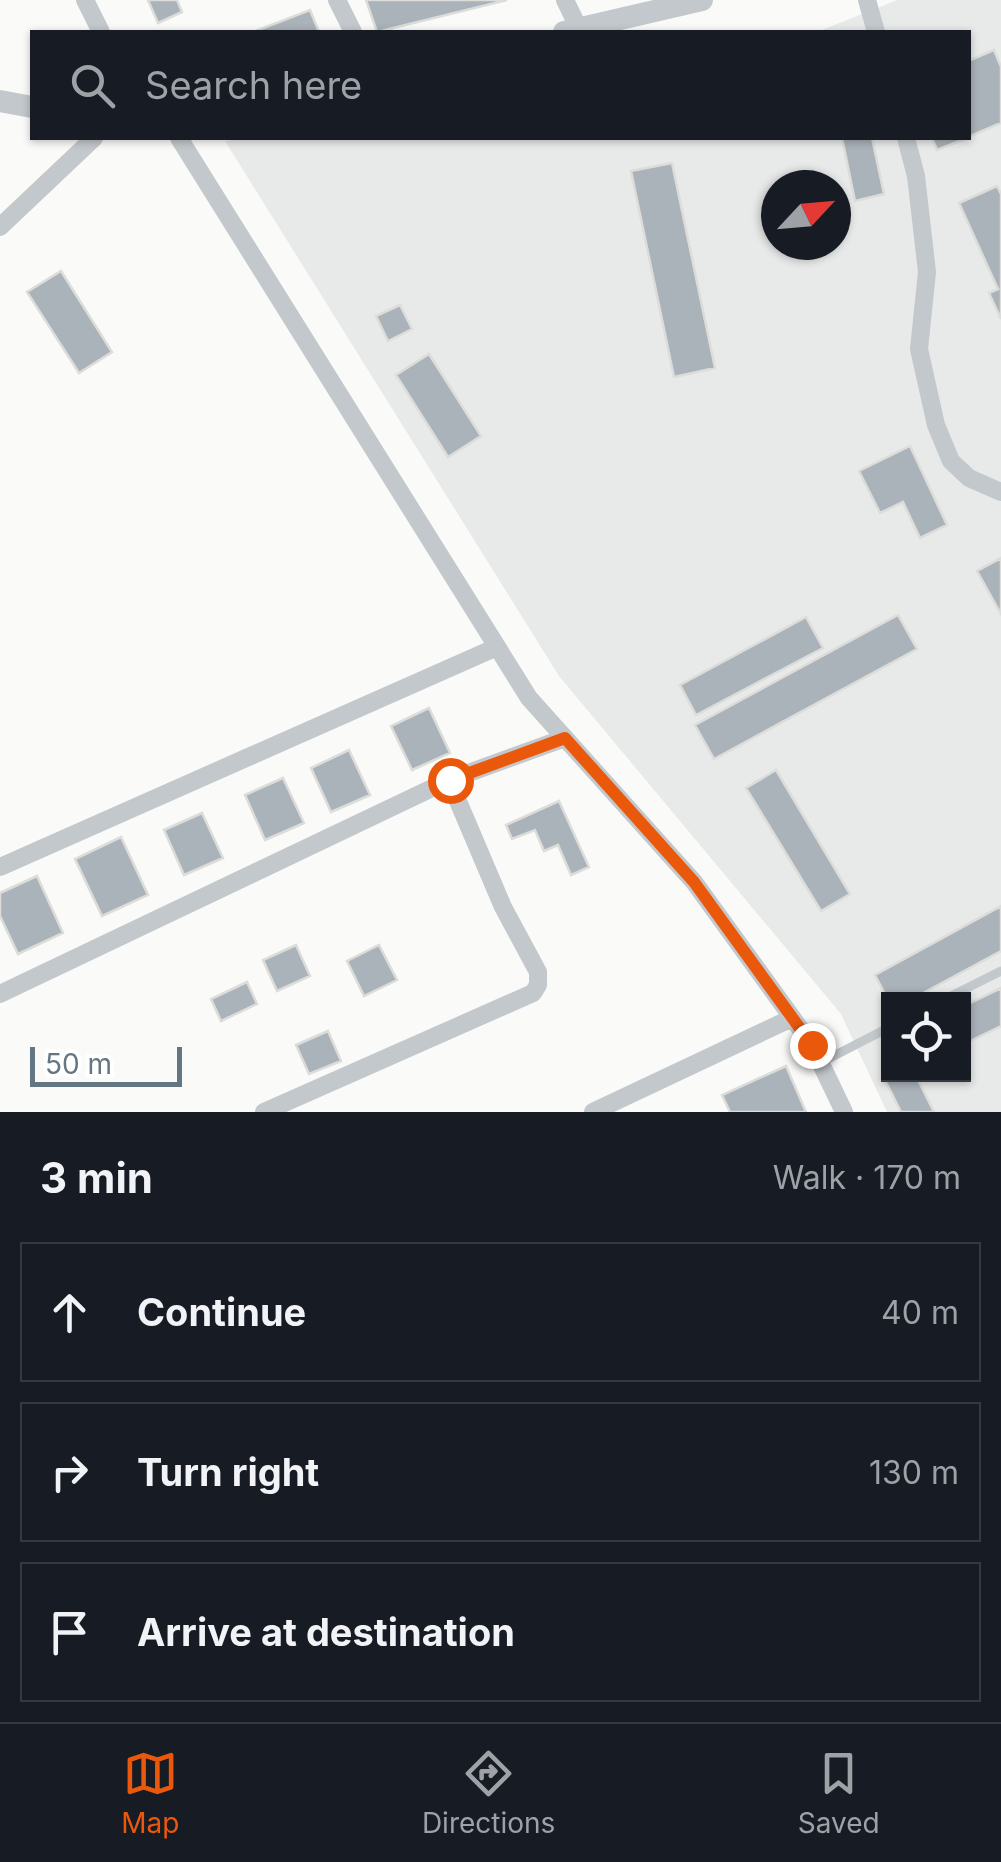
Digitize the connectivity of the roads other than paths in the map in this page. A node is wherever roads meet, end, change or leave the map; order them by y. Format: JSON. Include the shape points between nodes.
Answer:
{"nodes":[{"id":1,"x":85,"y":0,"type":"edge"},
{"id":2,"x":337,"y":0,"type":"edge"},
{"id":3,"x":566,"y":0,"type":"edge"},
{"id":4,"x":702,"y":0,"type":"edge"},
{"id":5,"x":868,"y":0,"type":"edge"},
{"id":6,"x":100,"y":30,"type":"edge"},
{"id":7,"x":352,"y":30,"type":"edge"},
{"id":8,"x":572,"y":30,"type":"edge"},
{"id":9,"x":576,"y":30,"type":"edge"},
{"id":10,"x":876,"y":30,"type":"edge"},
{"id":11,"x":0,"y":102,"type":"edge"},
{"id":12,"x":30,"y":108,"type":"edge"},
{"id":13,"x":92,"y":140,"type":"edge"},
{"id":14,"x":180,"y":140,"type":"edge"},
{"id":15,"x":907,"y":140,"type":"edge"},
{"id":16,"x":0,"y":226,"type":"edge"},
{"id":17,"x":1001,"y":492,"type":"edge"},
{"id":18,"x":498,"y":647,"type":"junction"},
{"id":19,"x":565,"y":738,"type":"junction"},
{"id":20,"x":450,"y":780,"type":"junction"},
{"id":21,"x":0,"y":867,"type":"edge"},
{"id":22,"x":1001,"y":971,"type":"edge"},
{"id":23,"x":960,"y":992,"type":"edge"},
{"id":24,"x":0,"y":994,"type":"edge"},
{"id":25,"x":792,"y":1018,"type":"junction"},
{"id":26,"x":881,"y":1032,"type":"edge"},
{"id":27,"x":820,"y":1063,"type":"junction"},
{"id":28,"x":264,"y":1112,"type":"edge"},
{"id":29,"x":593,"y":1112,"type":"edge"},
{"id":30,"x":844,"y":1112,"type":"edge"}],
"edges":[{"from":1,"to":6,"type":"street"},
{"from":2,"to":7,"type":"street"},
{"from":3,"to":8,"type":"street"},
{"from":4,"to":9,"type":"street"},
{"from":5,"to":10,"type":"street"},
{"from":11,"to":12,"type":"street"},
{"from":13,"to":16,"type":"street"},
{"from":14,"to":18,"type":"street"},
{"from":15,"to":17,"type":"street","via":[[927,272],[919,349],[936,424],[951,462]]},
{"from":18,"to":19,"type":"street","via":[[529,698]]},
{"from":18,"to":21,"type":"street"},
{"from":19,"to":20,"type":"street"},
{"from":19,"to":25,"type":"street","via":[[694,882]]},
{"from":20,"to":24,"type":"street"},
{"from":20,"to":28,"type":"street","via":[[538,972],[533,994]]},
{"from":22,"to":23,"type":"lane"},
{"from":25,"to":27,"type":"street"},
{"from":25,"to":29,"type":"street"},
{"from":26,"to":27,"type":"lane"},
{"from":27,"to":30,"type":"street"}]}
